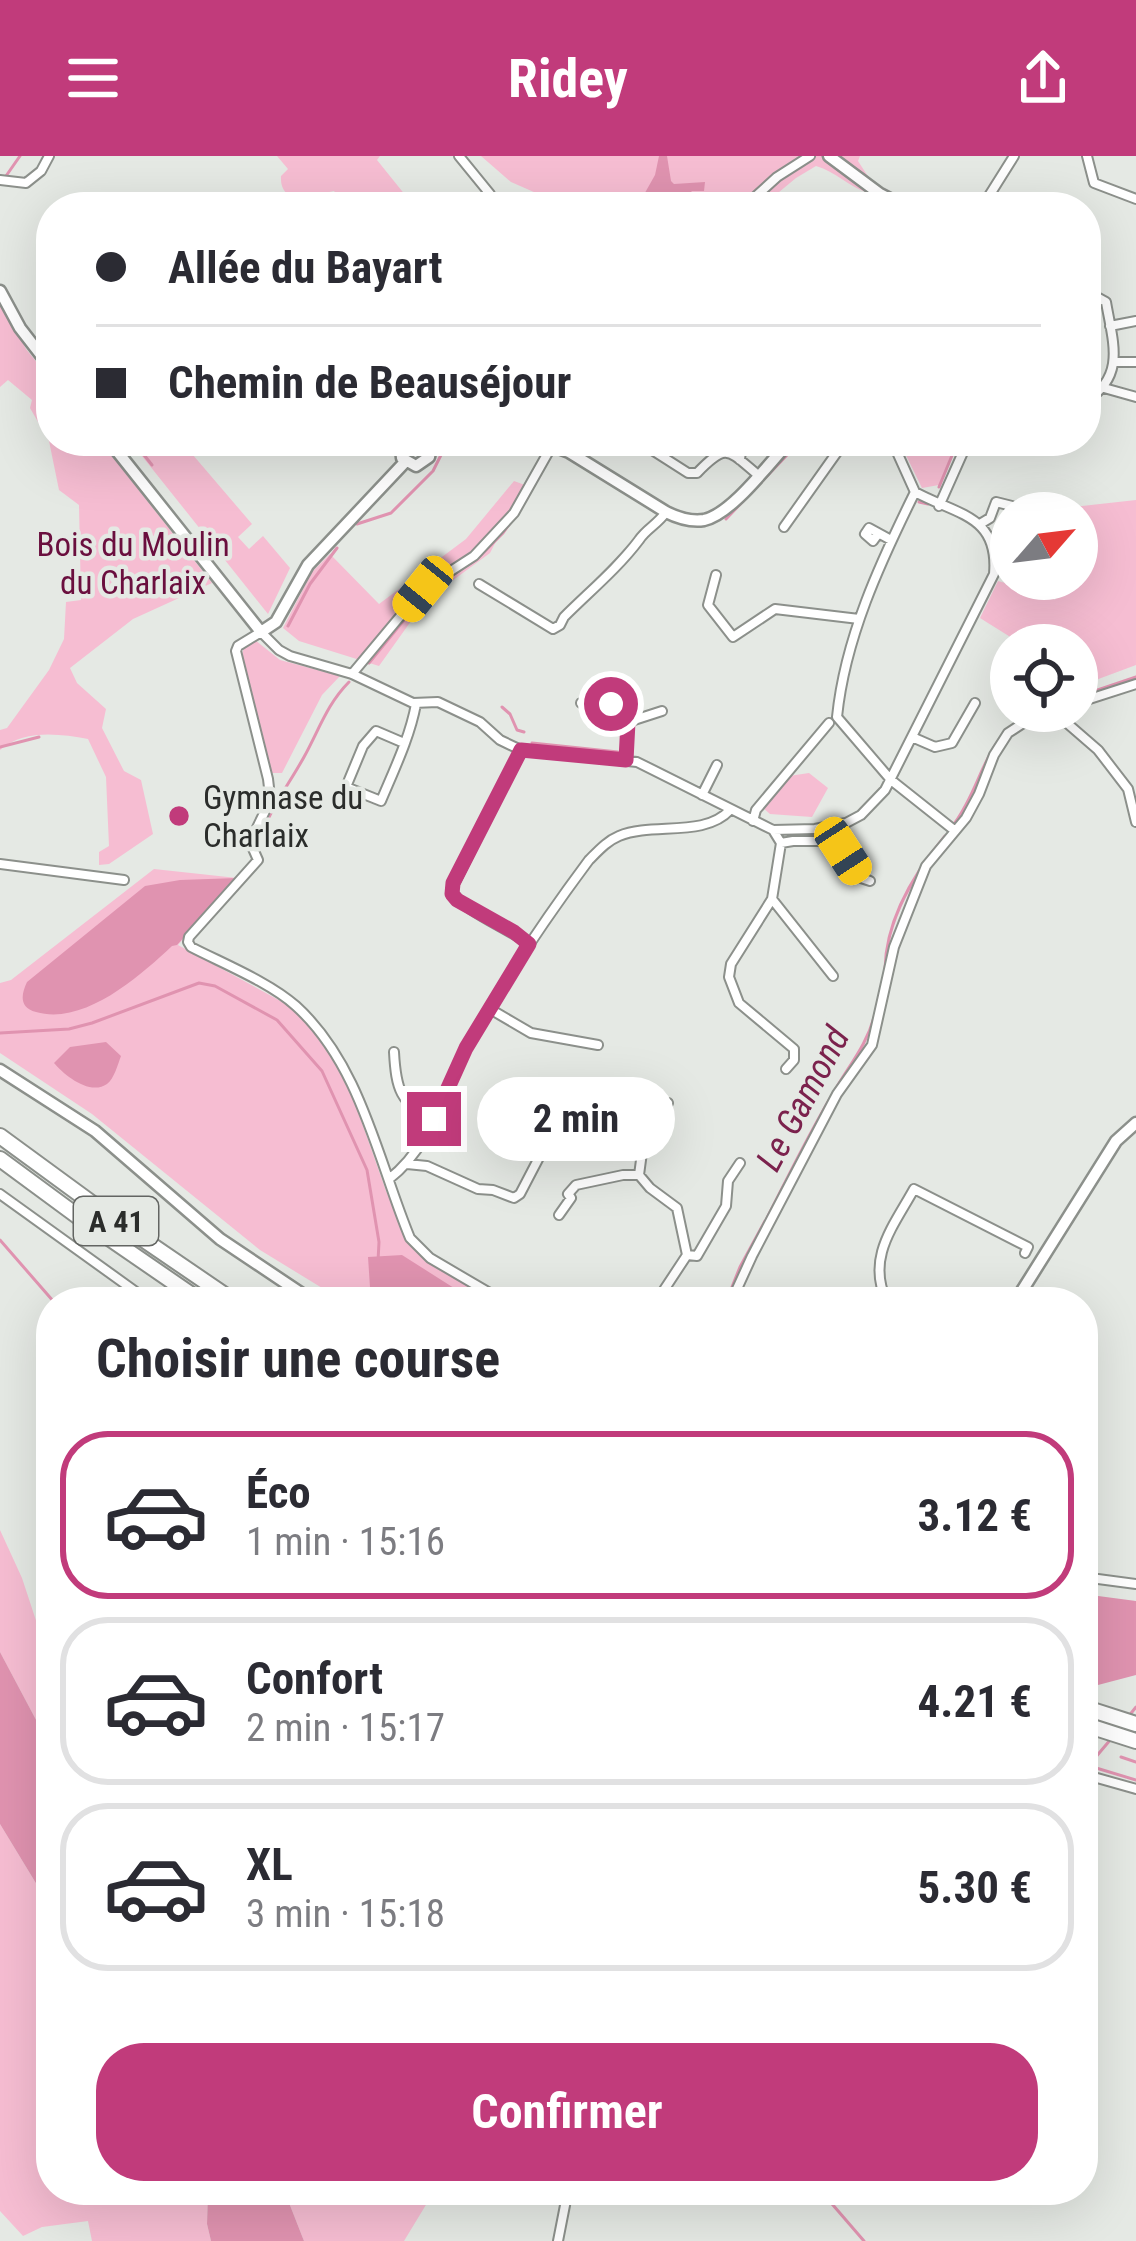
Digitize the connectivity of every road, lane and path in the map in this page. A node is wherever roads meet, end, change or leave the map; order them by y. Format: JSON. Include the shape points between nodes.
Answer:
{"nodes":[{"id":1,"x":49,"y":156,"type":"edge"},
{"id":2,"x":459,"y":156,"type":"edge"},
{"id":3,"x":810,"y":156,"type":"edge"},
{"id":4,"x":829,"y":156,"type":"edge"},
{"id":5,"x":1014,"y":156,"type":"edge"},
{"id":6,"x":1087,"y":156,"type":"edge"},
{"id":7,"x":0,"y":180,"type":"edge"},
{"id":8,"x":488,"y":192,"type":"edge"},
{"id":9,"x":760,"y":192,"type":"edge"},
{"id":10,"x":877,"y":192,"type":"edge"},
{"id":11,"x":991,"y":192,"type":"edge"},
{"id":12,"x":1136,"y":199,"type":"edge"},
{"id":13,"x":0,"y":291,"type":"edge"},
{"id":14,"x":1101,"y":299,"type":"edge"},
{"id":15,"x":1136,"y":321,"type":"edge"},
{"id":16,"x":1110,"y":326,"type":"junction"},
{"id":17,"x":36,"y":349,"type":"edge"},
{"id":18,"x":1114,"y":362,"type":"junction"},
{"id":19,"x":1136,"y":362,"type":"edge"},
{"id":20,"x":1104,"y":388,"type":"junction"},
{"id":21,"x":1101,"y":390,"type":"edge"},
{"id":22,"x":1136,"y":398,"type":"edge"},
{"id":23,"x":121,"y":456,"type":"edge"},
{"id":24,"x":402,"y":456,"type":"edge"},
{"id":25,"x":428,"y":456,"type":"edge"},
{"id":26,"x":542,"y":456,"type":"edge"},
{"id":27,"x":575,"y":456,"type":"edge"},
{"id":28,"x":663,"y":456,"type":"edge"},
{"id":29,"x":716,"y":456,"type":"edge"},
{"id":30,"x":734,"y":456,"type":"edge"},
{"id":31,"x":740,"y":456,"type":"edge"},
{"id":32,"x":776,"y":456,"type":"edge"},
{"id":33,"x":834,"y":456,"type":"edge"},
{"id":34,"x":899,"y":456,"type":"edge"},
{"id":35,"x":962,"y":456,"type":"edge"},
{"id":36,"x":740,"y":460,"type":"junction"},
{"id":37,"x":405,"y":462,"type":"junction"},
{"id":38,"x":758,"y":475,"type":"junction"},
{"id":39,"x":916,"y":492,"type":"junction"},
{"id":40,"x":940,"y":506,"type":"junction"},
{"id":41,"x":666,"y":512,"type":"junction"},
{"id":42,"x":990,"y":516,"type":"edge"},
{"id":43,"x":980,"y":524,"type":"junction"},
{"id":44,"x":784,"y":527,"type":"dead end"},
{"id":45,"x":878,"y":534,"type":"dead end"},
{"id":46,"x":891,"y":540,"type":"junction"},
{"id":47,"x":716,"y":575,"type":"dead end"},
{"id":48,"x":479,"y":584,"type":"dead end"},
{"id":49,"x":859,"y":619,"type":"junction"},
{"id":50,"x":261,"y":632,"type":"junction"},
{"id":51,"x":352,"y":674,"type":"junction"},
{"id":52,"x":623,"y":682,"type":"dead end"},
{"id":53,"x":1136,"y":684,"type":"edge"},
{"id":54,"x":1098,"y":696,"type":"edge"},
{"id":55,"x":581,"y":703,"type":"dead end"},
{"id":56,"x":975,"y":703,"type":"dead end"},
{"id":57,"x":416,"y":704,"type":"junction"},
{"id":58,"x":611,"y":704,"type":"junction"},
{"id":59,"x":662,"y":711,"type":"dead end"},
{"id":60,"x":833,"y":720,"type":"junction"},
{"id":61,"x":628,"y":722,"type":"junction"},
{"id":62,"x":1010,"y":732,"type":"edge"},
{"id":63,"x":1077,"y":732,"type":"edge"},
{"id":64,"x":912,"y":737,"type":"junction"},
{"id":65,"x":404,"y":743,"type":"junction"},
{"id":66,"x":521,"y":750,"type":"junction"},
{"id":67,"x":626,"y":760,"type":"junction"},
{"id":68,"x":717,"y":765,"type":"dead end"},
{"id":69,"x":891,"y":780,"type":"junction"},
{"id":70,"x":702,"y":795,"type":"junction"},
{"id":71,"x":730,"y":810,"type":"junction"},
{"id":72,"x":753,"y":821,"type":"junction"},
{"id":73,"x":1136,"y":822,"type":"edge"},
{"id":74,"x":773,"y":830,"type":"junction"},
{"id":75,"x":954,"y":830,"type":"junction"},
{"id":76,"x":793,"y":835,"type":"junction"},
{"id":77,"x":781,"y":843,"type":"junction"},
{"id":78,"x":0,"y":864,"type":"edge"},
{"id":79,"x":124,"y":880,"type":"dead end"},
{"id":80,"x":870,"y":881,"type":"dead end"},
{"id":81,"x":772,"y":899,"type":"junction"},
{"id":82,"x":529,"y":944,"type":"junction"},
{"id":83,"x":833,"y":976,"type":"dead end"},
{"id":84,"x":490,"y":1009,"type":"junction"},
{"id":85,"x":598,"y":1045,"type":"dead end"},
{"id":86,"x":394,"y":1052,"type":"dead end"},
{"id":87,"x":0,"y":1070,"type":"edge"},
{"id":88,"x":786,"y":1070,"type":"dead end"},
{"id":89,"x":668,"y":1103,"type":"dead end"},
{"id":90,"x":434,"y":1119,"type":"junction"},
{"id":91,"x":1136,"y":1123,"type":"edge"},
{"id":92,"x":0,"y":1136,"type":"edge"},
{"id":93,"x":544,"y":1148,"type":"dead end"},
{"id":94,"x":0,"y":1157,"type":"edge"},
{"id":95,"x":740,"y":1163,"type":"dead end"},
{"id":96,"x":407,"y":1164,"type":"junction"},
{"id":97,"x":639,"y":1175,"type":"junction"},
{"id":98,"x":389,"y":1179,"type":"junction"},
{"id":99,"x":0,"y":1194,"type":"edge"},
{"id":100,"x":559,"y":1215,"type":"dead end"},
{"id":101,"x":1025,"y":1253,"type":"dead end"},
{"id":102,"x":687,"y":1255,"type":"junction"},
{"id":103,"x":129,"y":1287,"type":"edge"},
{"id":104,"x":180,"y":1287,"type":"edge"},
{"id":105,"x":214,"y":1287,"type":"edge"},
{"id":106,"x":292,"y":1287,"type":"edge"},
{"id":107,"x":479,"y":1287,"type":"edge"},
{"id":108,"x":666,"y":1287,"type":"edge"},
{"id":109,"x":739,"y":1287,"type":"edge"},
{"id":110,"x":881,"y":1287,"type":"edge"},
{"id":111,"x":1024,"y":1287,"type":"edge"},
{"id":112,"x":1098,"y":1579,"type":"edge"},
{"id":113,"x":1136,"y":1584,"type":"edge"},
{"id":114,"x":1098,"y":1712,"type":"edge"},
{"id":115,"x":1135,"y":1724,"type":"edge"},
{"id":116,"x":1098,"y":1729,"type":"edge"},
{"id":117,"x":1130,"y":1739,"type":"edge"},
{"id":118,"x":1098,"y":1778,"type":"edge"},
{"id":119,"x":1136,"y":1789,"type":"edge"},
{"id":120,"x":565,"y":2205,"type":"edge"},
{"id":121,"x":558,"y":2241,"type":"edge"}],
"edges":[{"from":1,"to":7,"type":"street","via":[[26,183]]},
{"from":2,"to":8,"type":"street"},
{"from":3,"to":9,"type":"street"},
{"from":4,"to":10,"type":"street"},
{"from":5,"to":11,"type":"street"},
{"from":6,"to":12,"type":"street","via":[[1094,183]]},
{"from":13,"to":17,"type":"street"},
{"from":14,"to":16,"type":"street"},
{"from":15,"to":16,"type":"street"},
{"from":16,"to":18,"type":"street"},
{"from":18,"to":19,"type":"street"},
{"from":18,"to":20,"type":"street"},
{"from":20,"to":21,"type":"street"},
{"from":20,"to":22,"type":"street"},
{"from":23,"to":50,"type":"street"},
{"from":24,"to":37,"type":"street"},
{"from":25,"to":37,"type":"street","via":[[416,466]]},
{"from":26,"to":51,"type":"street","via":[[514,513],[474,556],[423,589]]},
{"from":27,"to":41,"type":"street"},
{"from":28,"to":29,"type":"street","via":[[693,474]]},
{"from":30,"to":36,"type":"street"},
{"from":31,"to":36,"type":"street"},
{"from":32,"to":38,"type":"street"},
{"from":33,"to":44,"type":"street"},
{"from":34,"to":39,"type":"street"},
{"from":35,"to":40,"type":"street"},
{"from":36,"to":38,"type":"street"},
{"from":37,"to":50,"type":"street","via":[[308,565]]},
{"from":38,"to":41,"type":"street","via":[[715,516]]},
{"from":39,"to":40,"type":"street"},
{"from":39,"to":46,"type":"street"},
{"from":40,"to":43,"type":"street"},
{"from":41,"to":48,"type":"street","via":[[553,629]]},
{"from":42,"to":43,"type":"street"},
{"from":43,"to":64,"type":"street","via":[[993,546],[994,574]]},
{"from":45,"to":46,"type":"street"},
{"from":46,"to":49,"type":"street"},
{"from":47,"to":49,"type":"street","via":[[708,604],[733,637],[775,609]]},
{"from":49,"to":60,"type":"street"},
{"from":50,"to":51,"type":"street","via":[[290,656]]},
{"from":50,"to":98,"type":"street","via":[[238,646],[235,658],[270,796],[250,842],[258,860],[188,942],[307,1018],[348,1076]]},
{"from":51,"to":57,"type":"street"},
{"from":52,"to":58,"type":"street"},
{"from":53,"to":54,"type":"street"},
{"from":55,"to":58,"type":"street"},
{"from":56,"to":64,"type":"street","via":[[952,743],[934,747]]},
{"from":57,"to":65,"type":"street"},
{"from":57,"to":66,"type":"street","via":[[438,702]]},
{"from":58,"to":61,"type":"street"},
{"from":59,"to":61,"type":"street"},
{"from":60,"to":69,"type":"street"},
{"from":60,"to":72,"type":"street"},
{"from":61,"to":67,"type":"street"},
{"from":62,"to":75,"type":"street"},
{"from":63,"to":73,"type":"street","via":[[1128,789]]},
{"from":64,"to":69,"type":"street"},
{"from":65,"to":65,"type":"street","via":[[381,801],[346,787],[376,731]]},
{"from":66,"to":67,"type":"street"},
{"from":66,"to":82,"type":"street","via":[[451,890]]},
{"from":67,"to":70,"type":"street"},
{"from":68,"to":70,"type":"street"},
{"from":69,"to":75,"type":"street"},
{"from":69,"to":76,"type":"street","via":[[846,823]]},
{"from":70,"to":71,"type":"street"},
{"from":71,"to":72,"type":"street"},
{"from":71,"to":82,"type":"street","via":[[710,824],[632,832],[604,844]]},
{"from":72,"to":74,"type":"street"},
{"from":74,"to":76,"type":"street"},
{"from":74,"to":77,"type":"street"},
{"from":75,"to":109,"type":"street","via":[[926,866],[907,911],[872,1045],[838,1094]]},
{"from":76,"to":77,"type":"street"},
{"from":76,"to":80,"type":"street","via":[[836,841]]},
{"from":77,"to":81,"type":"street"},
{"from":78,"to":79,"type":"street"},
{"from":81,"to":83,"type":"street"},
{"from":81,"to":88,"type":"street","via":[[729,977],[739,1003],[794,1049]]},
{"from":82,"to":84,"type":"street"},
{"from":84,"to":85,"type":"street","via":[[531,1033]]},
{"from":84,"to":90,"type":"street"},
{"from":86,"to":90,"type":"street","via":[[406,1102]]},
{"from":87,"to":106,"type":"street","via":[[95,1132],[220,1239]]},
{"from":89,"to":97,"type":"street","via":[[643,1145]]},
{"from":90,"to":96,"type":"street"},
{"from":91,"to":111,"type":"street"},
{"from":92,"to":105,"type":"highway","number":"A 41"},
{"from":93,"to":96,"type":"street","via":[[514,1198]]},
{"from":94,"to":104,"type":"highway","number":"A 41"},
{"from":95,"to":102,"type":"street","via":[[726,1206],[697,1256]]},
{"from":96,"to":98,"type":"street"},
{"from":97,"to":100,"type":"street","via":[[575,1185]]},
{"from":97,"to":102,"type":"street","via":[[677,1208]]},
{"from":98,"to":107,"type":"street","via":[[410,1238]]},
{"from":99,"to":103,"type":"street"},
{"from":101,"to":110,"type":"street","via":[[1028,1246],[914,1189],[882,1250]]},
{"from":102,"to":108,"type":"street"},
{"from":112,"to":113,"type":"street"},
{"from":114,"to":115,"type":"highway"},
{"from":116,"to":117,"type":"highway"},
{"from":118,"to":119,"type":"street"},
{"from":120,"to":121,"type":"street"}]}
